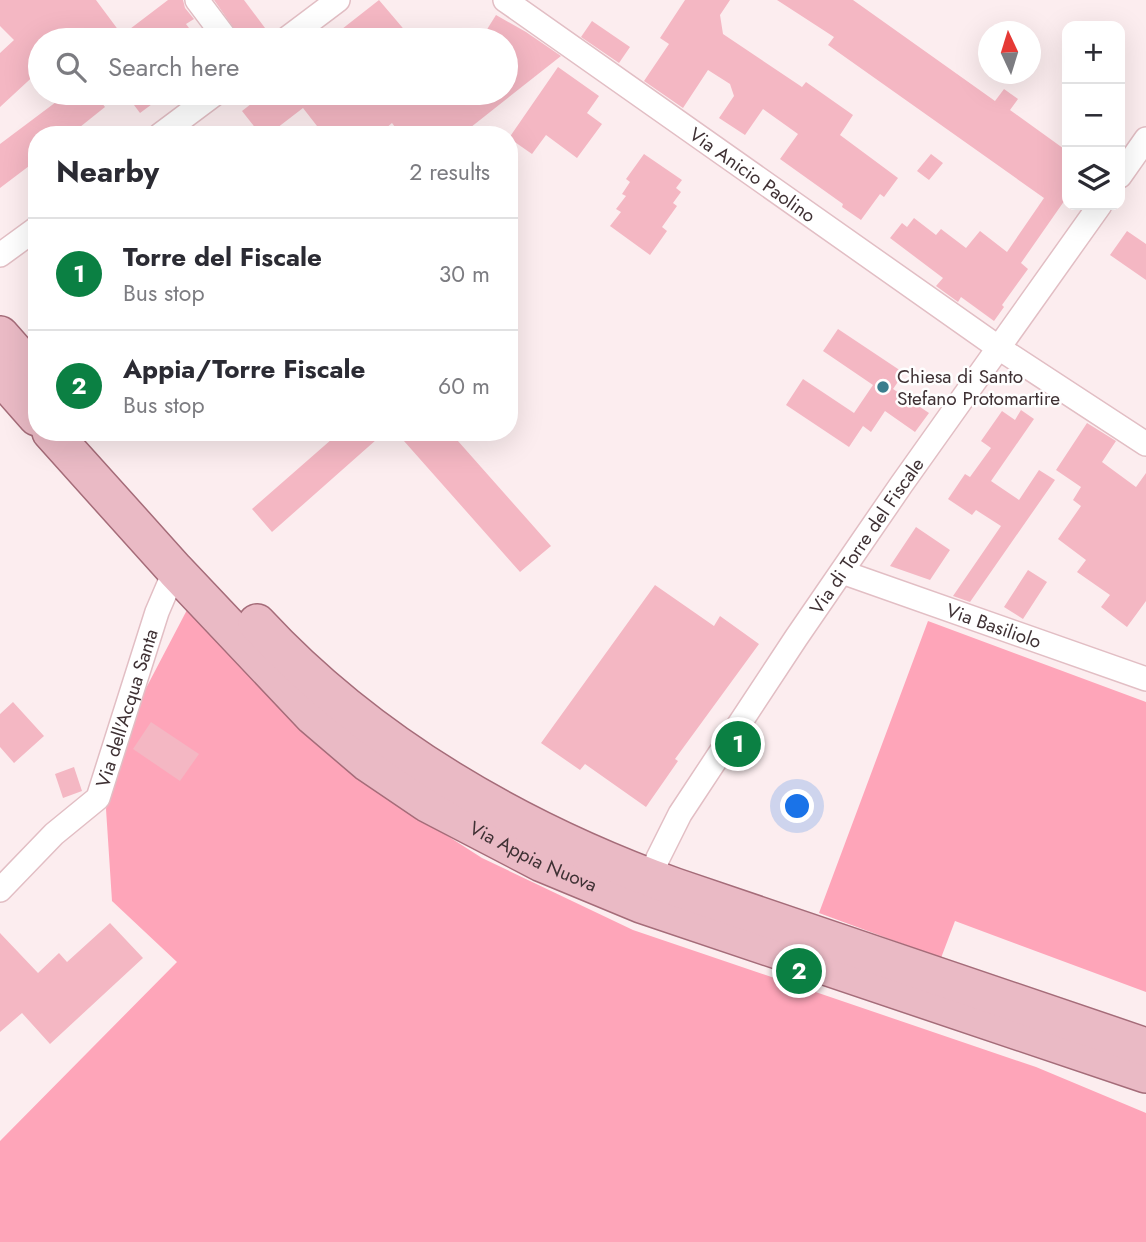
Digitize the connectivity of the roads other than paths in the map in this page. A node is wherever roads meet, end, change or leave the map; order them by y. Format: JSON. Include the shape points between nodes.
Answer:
{"nodes":[{"id":1,"x":197,"y":0,"type":"edge"},
{"id":2,"x":338,"y":0,"type":"edge"},
{"id":3,"x":505,"y":0,"type":"edge"},
{"id":4,"x":219,"y":28,"type":"edge"},
{"id":5,"x":301,"y":28,"type":"edge"},
{"id":6,"x":200,"y":105,"type":"edge"},
{"id":7,"x":172,"y":126,"type":"edge"},
{"id":8,"x":1146,"y":139,"type":"edge"},
{"id":9,"x":1125,"y":169,"type":"edge"},
{"id":10,"x":1096,"y":210,"type":"edge"},
{"id":11,"x":28,"y":235,"type":"edge"},
{"id":12,"x":0,"y":255,"type":"edge"},
{"id":13,"x":0,"y":335,"type":"edge"},
{"id":14,"x":999,"y":348,"type":"junction"},
{"id":15,"x":28,"y":367,"type":"edge"},
{"id":16,"x":0,"y":374,"type":"edge"},
{"id":17,"x":28,"y":406,"type":"edge"},
{"id":18,"x":59,"y":441,"type":"edge"},
{"id":19,"x":94,"y":441,"type":"edge"},
{"id":20,"x":1146,"y":444,"type":"edge"},
{"id":21,"x":175,"y":570,"type":"junction"},
{"id":22,"x":842,"y":572,"type":"junction"},
{"id":23,"x":1146,"y":679,"type":"edge"},
{"id":24,"x":0,"y":890,"type":"edge"},
{"id":25,"x":646,"y":891,"type":"junction"},
{"id":26,"x":1146,"y":1047,"type":"edge"},
{"id":27,"x":1146,"y":1074,"type":"edge"}],
"edges":[{"from":1,"to":4,"type":"street"},
{"from":2,"to":5,"type":"street"},
{"from":3,"to":14,"type":"street","name":"Via Anicio Paolino"},
{"from":6,"to":7,"type":"street"},
{"from":8,"to":9,"type":"street"},
{"from":10,"to":14,"type":"street","name":"Via di Torre del Fiscale"},
{"from":11,"to":12,"type":"street"},
{"from":13,"to":15,"type":"main road"},
{"from":14,"to":20,"type":"street","name":"Via Anicio Paolino"},
{"from":14,"to":22,"type":"street","name":"Via di Torre del Fiscale"},
{"from":16,"to":17,"type":"main road"},
{"from":18,"to":21,"type":"main road","name":"Via Appia Nuova"},
{"from":19,"to":25,"type":"main road","name":"Via Appia Nuova","via":[[259,626],[321,685],[415,757]]},
{"from":21,"to":24,"type":"street","name":"Via dell'Acqua Santa","via":[[98,798],[54,834]]},
{"from":21,"to":25,"type":"main road","name":"Via Appia Nuova","via":[[313,716],[377,770],[427,803],[542,863]]},
{"from":22,"to":23,"type":"street","name":"Via Basiliolo"},
{"from":22,"to":25,"type":"street","name":"Via di Torre del Fiscale","via":[[680,814]]},
{"from":25,"to":26,"type":"main road","name":"Via Appia Nuova"},
{"from":25,"to":27,"type":"main road","name":"Via Appia Nuova"}]}
